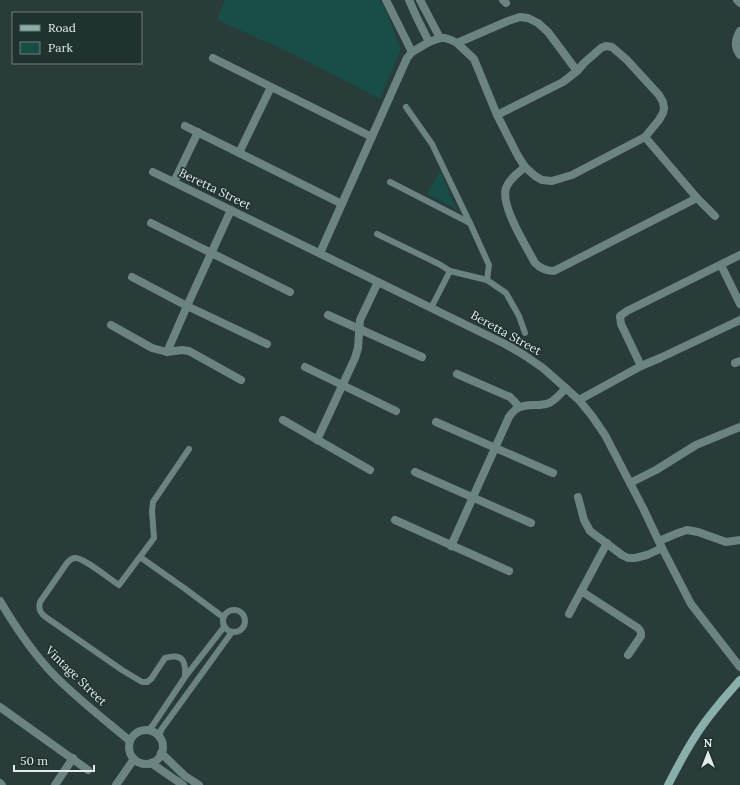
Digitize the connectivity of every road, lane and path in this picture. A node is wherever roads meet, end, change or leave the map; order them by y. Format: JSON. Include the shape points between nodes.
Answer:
{"nodes":[{"id":1,"x":386,"y":0,"type":"edge"},
{"id":2,"x":409,"y":0,"type":"edge"},
{"id":3,"x":420,"y":0,"type":"edge"},
{"id":4,"x":737,"y":0,"type":"edge"},
{"id":5,"x":740,"y":3,"type":"edge"},
{"id":6,"x":740,"y":31,"type":"edge"},
{"id":7,"x":440,"y":38,"type":"junction"},
{"id":8,"x":429,"y":42,"type":"junction"},
{"id":9,"x":457,"y":43,"type":"junction"},
{"id":10,"x":412,"y":52,"type":"junction"},
{"id":11,"x":740,"y":55,"type":"edge"},
{"id":12,"x":213,"y":58,"type":"dead end"},
{"id":13,"x":577,"y":71,"type":"junction"},
{"id":14,"x":271,"y":87,"type":"junction"},
{"id":15,"x":406,"y":107,"type":"dead end"},
{"id":16,"x":497,"y":115,"type":"junction"},
{"id":17,"x":185,"y":126,"type":"dead end"},
{"id":18,"x":198,"y":132,"type":"junction"},
{"id":19,"x":372,"y":137,"type":"junction"},
{"id":20,"x":645,"y":137,"type":"junction"},
{"id":21,"x":239,"y":153,"type":"junction"},
{"id":22,"x":525,"y":167,"type":"junction"},
{"id":23,"x":154,"y":172,"type":"dead end"},
{"id":24,"x":174,"y":182,"type":"junction"},
{"id":25,"x":390,"y":182,"type":"dead end"},
{"id":26,"x":698,"y":198,"type":"junction"},
{"id":27,"x":342,"y":204,"type":"junction"},
{"id":28,"x":231,"y":210,"type":"junction"},
{"id":29,"x":715,"y":216,"type":"dead end"},
{"id":30,"x":151,"y":223,"type":"dead end"},
{"id":31,"x":470,"y":223,"type":"junction"},
{"id":32,"x":377,"y":234,"type":"dead end"},
{"id":33,"x":211,"y":253,"type":"junction"},
{"id":34,"x":320,"y":253,"type":"junction"},
{"id":35,"x":740,"y":255,"type":"edge"},
{"id":36,"x":721,"y":265,"type":"junction"},
{"id":37,"x":450,"y":271,"type":"junction"},
{"id":38,"x":132,"y":277,"type":"dead end"},
{"id":39,"x":487,"y":280,"type":"junction"},
{"id":40,"x":378,"y":282,"type":"junction"},
{"id":41,"x":290,"y":292,"type":"dead end"},
{"id":42,"x":740,"y":304,"type":"edge"},
{"id":43,"x":187,"y":306,"type":"junction"},
{"id":44,"x":431,"y":308,"type":"junction"},
{"id":45,"x":328,"y":315,"type":"dead end"},
{"id":46,"x":740,"y":320,"type":"edge"},
{"id":47,"x":111,"y":325,"type":"dead end"},
{"id":48,"x":359,"y":329,"type":"junction"},
{"id":49,"x":525,"y":334,"type":"dead end"},
{"id":50,"x":267,"y":344,"type":"dead end"},
{"id":51,"x":167,"y":352,"type":"junction"},
{"id":52,"x":422,"y":357,"type":"dead end"},
{"id":53,"x":641,"y":366,"type":"junction"},
{"id":54,"x":305,"y":368,"type":"dead end"},
{"id":55,"x":458,"y":374,"type":"dead end"},
{"id":56,"x":241,"y":380,"type":"dead end"},
{"id":57,"x":342,"y":386,"type":"junction"},
{"id":58,"x":566,"y":388,"type":"junction"},
{"id":59,"x":579,"y":400,"type":"junction"},
{"id":60,"x":519,"y":407,"type":"junction"},
{"id":61,"x":396,"y":411,"type":"dead end"},
{"id":62,"x":282,"y":420,"type":"dead end"},
{"id":63,"x":436,"y":422,"type":"dead end"},
{"id":64,"x":740,"y":427,"type":"edge"},
{"id":65,"x":317,"y":440,"type":"junction"},
{"id":66,"x":495,"y":448,"type":"junction"},
{"id":67,"x":189,"y":449,"type":"dead end"},
{"id":68,"x":370,"y":470,"type":"dead end"},
{"id":69,"x":415,"y":472,"type":"dead end"},
{"id":70,"x":553,"y":473,"type":"dead end"},
{"id":71,"x":630,"y":483,"type":"junction"},
{"id":72,"x":578,"y":497,"type":"dead end"},
{"id":73,"x":473,"y":498,"type":"junction"},
{"id":74,"x":395,"y":520,"type":"dead end"},
{"id":75,"x":531,"y":523,"type":"dead end"},
{"id":76,"x":740,"y":540,"type":"edge"},
{"id":77,"x":607,"y":543,"type":"junction"},
{"id":78,"x":661,"y":545,"type":"junction"},
{"id":79,"x":451,"y":546,"type":"junction"},
{"id":80,"x":140,"y":557,"type":"junction"},
{"id":81,"x":509,"y":572,"type":"dead end"},
{"id":82,"x":581,"y":591,"type":"junction"},
{"id":83,"x":0,"y":601,"type":"edge"},
{"id":84,"x":569,"y":614,"type":"dead end"},
{"id":85,"x":223,"y":617,"type":"junction"},
{"id":86,"x":224,"y":627,"type":"junction"},
{"id":87,"x":232,"y":632,"type":"junction"},
{"id":88,"x":628,"y":655,"type":"dead end"},
{"id":89,"x":740,"y":667,"type":"edge"},
{"id":90,"x":185,"y":677,"type":"junction"},
{"id":91,"x":740,"y":680,"type":"edge"},
{"id":92,"x":0,"y":707,"type":"edge"},
{"id":93,"x":148,"y":731,"type":"junction"},
{"id":94,"x":159,"y":738,"type":"junction"},
{"id":95,"x":130,"y":741,"type":"junction"},
{"id":96,"x":161,"y":753,"type":"junction"},
{"id":97,"x":73,"y":758,"type":"junction"},
{"id":98,"x":134,"y":759,"type":"junction"},
{"id":99,"x":151,"y":763,"type":"junction"},
{"id":100,"x":88,"y":770,"type":"dead end"},
{"id":101,"x":55,"y":785,"type":"edge"},
{"id":102,"x":116,"y":785,"type":"edge"},
{"id":103,"x":183,"y":785,"type":"edge"},
{"id":104,"x":199,"y":785,"type":"edge"},
{"id":105,"x":668,"y":785,"type":"edge"}],
"edges":[{"from":1,"to":10,"type":"street"},
{"from":2,"to":8,"type":"street"},
{"from":3,"to":7,"type":"street"},
{"from":4,"to":5,"type":"street"},
{"from":6,"to":11,"type":"street","via":[[736,47]]},
{"from":7,"to":8,"type":"street"},
{"from":7,"to":9,"type":"street"},
{"from":8,"to":10,"type":"street"},
{"from":9,"to":13,"type":"street","via":[[508,21],[520,17],[528,18],[538,22],[548,32]]},
{"from":9,"to":16,"type":"street","via":[[474,59]]},
{"from":10,"to":19,"type":"street"},
{"from":12,"to":14,"type":"street"},
{"from":13,"to":16,"type":"street","via":[[569,79]]},
{"from":13,"to":20,"type":"street","via":[[590,57],[606,46],[612,47],[627,60],[663,102],[663,113]]},
{"from":14,"to":19,"type":"street"},
{"from":14,"to":21,"type":"street"},
{"from":15,"to":31,"type":"lane","via":[[432,144]]},
{"from":16,"to":22,"type":"street"},
{"from":17,"to":18,"type":"street"},
{"from":18,"to":21,"type":"street"},
{"from":18,"to":24,"type":"street"},
{"from":19,"to":27,"type":"street"},
{"from":20,"to":22,"type":"street","via":[[572,175],[552,181],[534,176]]},
{"from":20,"to":26,"type":"street"},
{"from":21,"to":27,"type":"street"},
{"from":22,"to":26,"type":"street","via":[[509,182],[504,196],[511,218],[535,263],[547,271],[554,271]]},
{"from":23,"to":24,"type":"street","name":"Beretta Street"},
{"from":24,"to":28,"type":"street","name":"Beretta Street"},
{"from":25,"to":31,"type":"lane"},
{"from":26,"to":29,"type":"street"},
{"from":27,"to":34,"type":"street"},
{"from":28,"to":33,"type":"street"},
{"from":28,"to":34,"type":"street","name":"Beretta Street"},
{"from":30,"to":33,"type":"street"},
{"from":31,"to":39,"type":"lane","via":[[489,266]]},
{"from":32,"to":37,"type":"lane"},
{"from":33,"to":41,"type":"street"},
{"from":33,"to":43,"type":"street"},
{"from":34,"to":40,"type":"street","name":"Beretta Street"},
{"from":35,"to":36,"type":"street"},
{"from":36,"to":42,"type":"street"},
{"from":36,"to":53,"type":"street","via":[[620,316],[621,324]]},
{"from":37,"to":39,"type":"lane"},
{"from":37,"to":44,"type":"lane"},
{"from":38,"to":43,"type":"street"},
{"from":39,"to":49,"type":"lane","via":[[506,294],[519,316]]},
{"from":40,"to":44,"type":"street","name":"Beretta Street"},
{"from":40,"to":48,"type":"street","via":[[360,320]]},
{"from":43,"to":50,"type":"street"},
{"from":43,"to":51,"type":"street"},
{"from":44,"to":58,"type":"street","name":"Beretta Street","via":[[524,355]]},
{"from":45,"to":48,"type":"street"},
{"from":46,"to":53,"type":"street"},
{"from":47,"to":51,"type":"street","via":[[152,348]]},
{"from":48,"to":52,"type":"street"},
{"from":48,"to":57,"type":"street","via":[[358,348]]},
{"from":51,"to":56,"type":"street","via":[[188,351]]},
{"from":53,"to":59,"type":"street"},
{"from":54,"to":57,"type":"street"},
{"from":55,"to":60,"type":"street","via":[[510,397]]},
{"from":57,"to":61,"type":"street"},
{"from":57,"to":65,"type":"street"},
{"from":58,"to":59,"type":"street","name":"Beretta Street"},
{"from":58,"to":60,"type":"street","via":[[551,402],[539,406]]},
{"from":59,"to":71,"type":"street","name":"Beretta Street","via":[[605,435]]},
{"from":60,"to":66,"type":"street","via":[[509,417]]},
{"from":62,"to":65,"type":"street"},
{"from":63,"to":66,"type":"street"},
{"from":64,"to":71,"type":"street","via":[[696,445]]},
{"from":65,"to":68,"type":"street"},
{"from":66,"to":70,"type":"street"},
{"from":66,"to":73,"type":"street"},
{"from":67,"to":80,"type":"lane","via":[[153,502],[154,538]]},
{"from":69,"to":73,"type":"street"},
{"from":71,"to":78,"type":"street","name":"Beretta Street"},
{"from":72,"to":77,"type":"street","via":[[586,526]]},
{"from":73,"to":75,"type":"street"},
{"from":73,"to":79,"type":"street"},
{"from":74,"to":79,"type":"street"},
{"from":76,"to":78,"type":"street","via":[[726,542],[687,530]]},
{"from":77,"to":78,"type":"street","via":[[628,558],[641,557]]},
{"from":77,"to":82,"type":"street"},
{"from":78,"to":89,"type":"street","name":"Beretta Street","via":[[691,604]]},
{"from":79,"to":81,"type":"street"},
{"from":80,"to":85,"type":"lane"},
{"from":80,"to":90,"type":"lane","via":[[119,586],[80,558],[70,560],[40,602],[40,611],[78,640],[142,682],[151,679],[165,658],[175,656],[185,663]]},
{"from":82,"to":84,"type":"street"},
{"from":82,"to":88,"type":"street","via":[[640,630],[641,636]]},
{"from":83,"to":95,"type":"street","name":"Vintage Street","via":[[35,654],[56,677]]},
{"from":85,"to":86,"type":"lane"},
{"from":85,"to":87,"type":"lane","via":[[233,610],[244,615],[243,628]]},
{"from":86,"to":87,"type":"lane"},
{"from":86,"to":90,"type":"lane"},
{"from":87,"to":94,"type":"lane","via":[[161,730]]},
{"from":90,"to":93,"type":"lane"},
{"from":91,"to":105,"type":"street","via":[[698,732]]},
{"from":92,"to":97,"type":"street"},
{"from":93,"to":94,"type":"street"},
{"from":93,"to":95,"type":"street","via":[[137,733]]},
{"from":94,"to":96,"type":"street"},
{"from":95,"to":98,"type":"street","via":[[129,752]]},
{"from":96,"to":99,"type":"street"},
{"from":96,"to":104,"type":"street","via":[[185,776]]},
{"from":97,"to":100,"type":"street"},
{"from":97,"to":101,"type":"street"},
{"from":98,"to":99,"type":"street","via":[[140,763]]},
{"from":98,"to":102,"type":"street"},
{"from":99,"to":103,"type":"street"}]}
